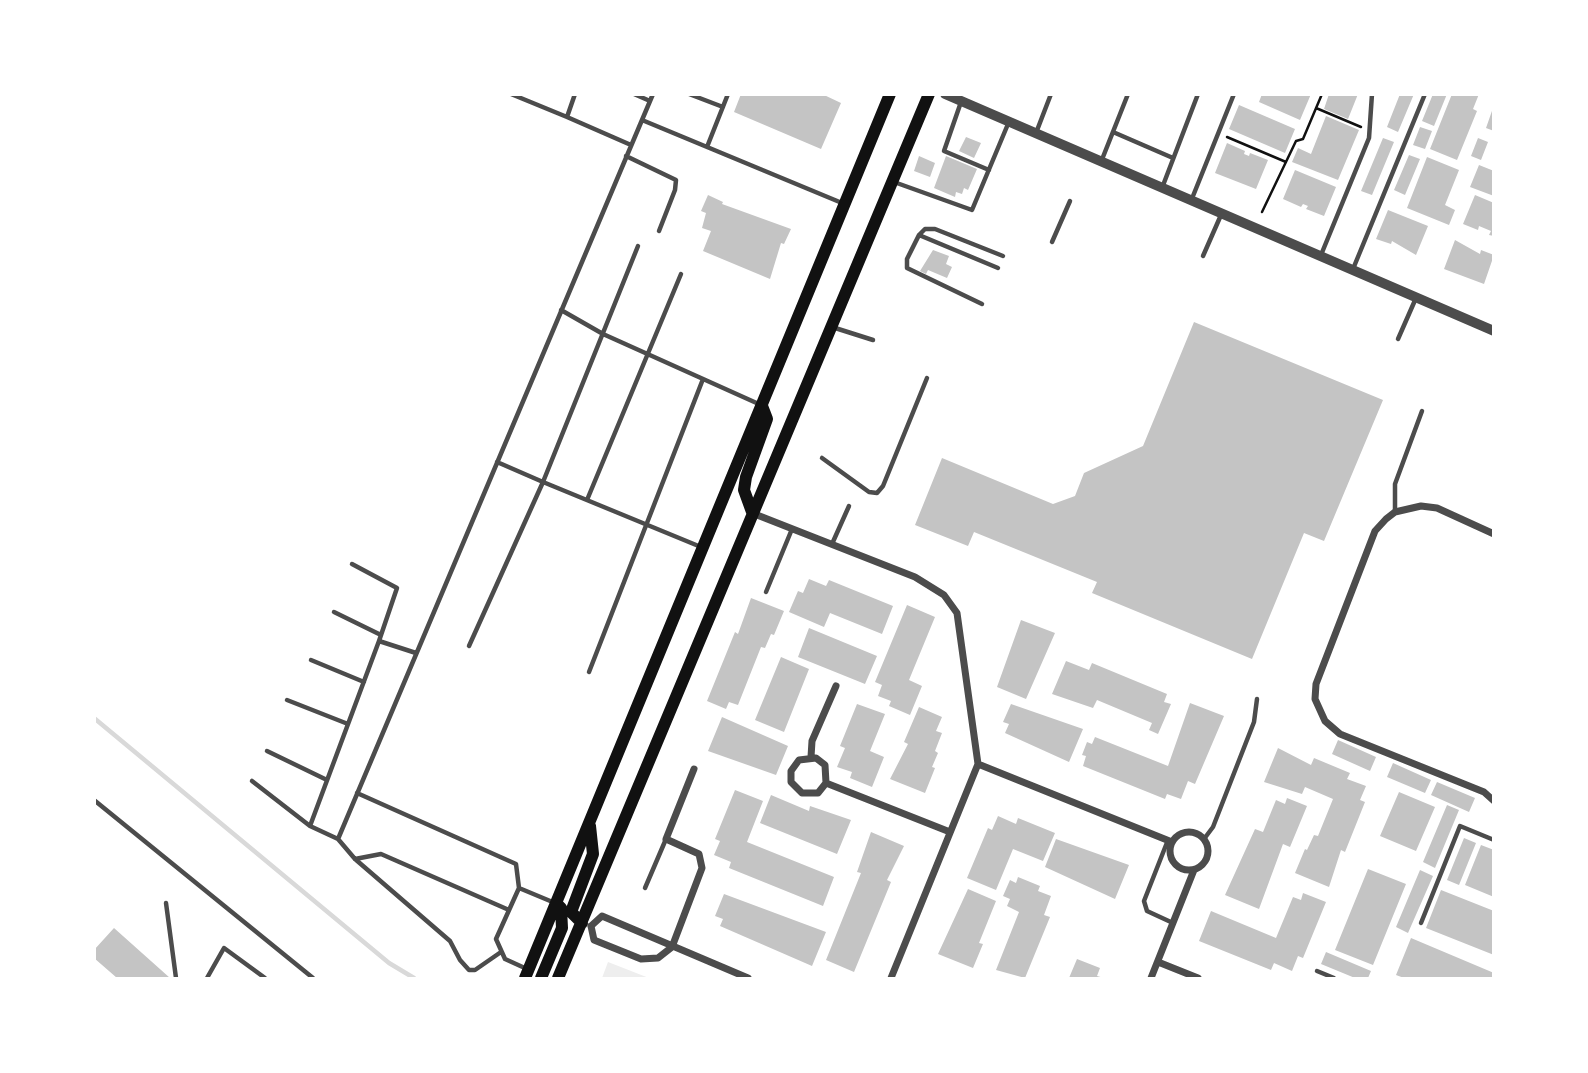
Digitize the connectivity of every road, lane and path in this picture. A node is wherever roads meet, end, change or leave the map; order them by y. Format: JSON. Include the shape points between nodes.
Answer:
{"nodes":[{"id":1,"x":511,"y":94,"type":"edge"},
{"id":2,"x":575,"y":94,"type":"edge"},
{"id":3,"x":634,"y":94,"type":"edge"},
{"id":4,"x":653,"y":94,"type":"edge"},
{"id":5,"x":690,"y":94,"type":"edge"},
{"id":6,"x":728,"y":94,"type":"edge"},
{"id":7,"x":890,"y":94,"type":"edge"},
{"id":8,"x":929,"y":94,"type":"edge"},
{"id":9,"x":945,"y":94,"type":"edge"},
{"id":10,"x":1051,"y":94,"type":"edge"},
{"id":11,"x":1128,"y":94,"type":"edge"},
{"id":12,"x":1198,"y":94,"type":"edge"},
{"id":13,"x":1234,"y":94,"type":"edge"},
{"id":14,"x":1322,"y":94,"type":"edge"},
{"id":15,"x":1372,"y":94,"type":"edge"},
{"id":16,"x":1425,"y":94,"type":"edge"},
{"id":17,"x":650,"y":101,"type":"junction"},
{"id":18,"x":961,"y":102,"type":"junction"},
{"id":19,"x":723,"y":107,"type":"junction"},
{"id":20,"x":1316,"y":108,"type":"junction"},
{"id":21,"x":567,"y":117,"type":"junction"},
{"id":22,"x":642,"y":120,"type":"junction"},
{"id":23,"x":1009,"y":123,"type":"junction"},
{"id":24,"x":1369,"y":130,"type":"junction"},
{"id":25,"x":1113,"y":131,"type":"junction"},
{"id":26,"x":1218,"y":133,"type":"junction"},
{"id":27,"x":1035,"y":134,"type":"junction"},
{"id":28,"x":631,"y":145,"type":"junction"},
{"id":29,"x":707,"y":147,"type":"junction"},
{"id":30,"x":626,"y":156,"type":"junction"},
{"id":31,"x":1173,"y":158,"type":"junction"},
{"id":32,"x":1100,"y":162,"type":"junction"},
{"id":33,"x":1287,"y":163,"type":"junction"},
{"id":34,"x":989,"y":170,"type":"junction"},
{"id":35,"x":892,"y":181,"type":"junction"},
{"id":36,"x":1161,"y":189,"type":"junction"},
{"id":37,"x":1070,"y":201,"type":"dead end"},
{"id":38,"x":1191,"y":201,"type":"junction"},
{"id":39,"x":845,"y":204,"type":"junction"},
{"id":40,"x":1262,"y":212,"type":"dead end"},
{"id":41,"x":1221,"y":214,"type":"junction"},
{"id":42,"x":659,"y":231,"type":"dead end"},
{"id":43,"x":919,"y":235,"type":"junction"},
{"id":44,"x":1052,"y":242,"type":"dead end"},
{"id":45,"x":638,"y":246,"type":"dead end"},
{"id":46,"x":1003,"y":256,"type":"dead end"},
{"id":47,"x":1203,"y":256,"type":"dead end"},
{"id":48,"x":1321,"y":256,"type":"junction"},
{"id":49,"x":998,"y":268,"type":"dead end"},
{"id":50,"x":1353,"y":270,"type":"junction"},
{"id":51,"x":681,"y":274,"type":"dead end"},
{"id":52,"x":1417,"y":296,"type":"junction"},
{"id":53,"x":982,"y":304,"type":"dead end"},
{"id":54,"x":560,"y":310,"type":"junction"},
{"id":55,"x":831,"y":326,"type":"junction"},
{"id":56,"x":1493,"y":331,"type":"edge"},
{"id":57,"x":603,"y":334,"type":"junction"},
{"id":58,"x":1398,"y":339,"type":"dead end"},
{"id":59,"x":873,"y":340,"type":"dead end"},
{"id":60,"x":648,"y":355,"type":"junction"},
{"id":61,"x":703,"y":379,"type":"junction"},
{"id":62,"x":927,"y":379,"type":"dead end"},
{"id":63,"x":762,"y":406,"type":"junction"},
{"id":64,"x":1422,"y":411,"type":"dead end"},
{"id":65,"x":822,"y":458,"type":"dead end"},
{"id":66,"x":496,"y":462,"type":"junction"},
{"id":67,"x":543,"y":482,"type":"junction"},
{"id":68,"x":587,"y":500,"type":"junction"},
{"id":69,"x":849,"y":506,"type":"dead end"},
{"id":70,"x":752,"y":512,"type":"junction"},
{"id":71,"x":1395,"y":512,"type":"junction"},
{"id":72,"x":646,"y":524,"type":"junction"},
{"id":73,"x":792,"y":529,"type":"junction"},
{"id":74,"x":1493,"y":534,"type":"edge"},
{"id":75,"x":832,"y":544,"type":"junction"},
{"id":76,"x":704,"y":548,"type":"junction"},
{"id":77,"x":352,"y":564,"type":"dead end"},
{"id":78,"x":766,"y":592,"type":"dead end"},
{"id":79,"x":334,"y":612,"type":"dead end"},
{"id":80,"x":380,"y":638,"type":"junction"},
{"id":81,"x":469,"y":646,"type":"dead end"},
{"id":82,"x":416,"y":653,"type":"junction"},
{"id":83,"x":311,"y":660,"type":"dead end"},
{"id":84,"x":589,"y":672,"type":"dead end"},
{"id":85,"x":364,"y":682,"type":"junction"},
{"id":86,"x":836,"y":686,"type":"dead end"},
{"id":87,"x":1257,"y":699,"type":"dead end"},
{"id":88,"x":287,"y":700,"type":"dead end"},
{"id":89,"x":348,"y":724,"type":"junction"},
{"id":90,"x":267,"y":751,"type":"dead end"},
{"id":91,"x":810,"y":757,"type":"junction"},
{"id":92,"x":978,"y":764,"type":"junction"},
{"id":93,"x":694,"y":769,"type":"dead end"},
{"id":94,"x":327,"y":780,"type":"junction"},
{"id":95,"x":251,"y":781,"type":"dead end"},
{"id":96,"x":827,"y":783,"type":"junction"},
{"id":97,"x":357,"y":793,"type":"junction"},
{"id":98,"x":95,"y":801,"type":"edge"},
{"id":99,"x":1493,"y":801,"type":"edge"},
{"id":100,"x":590,"y":825,"type":"junction"},
{"id":101,"x":310,"y":826,"type":"junction"},
{"id":102,"x":950,"y":832,"type":"junction"},
{"id":103,"x":338,"y":839,"type":"junction"},
{"id":104,"x":666,"y":839,"type":"junction"},
{"id":105,"x":1205,"y":839,"type":"junction"},
{"id":106,"x":1493,"y":840,"type":"edge"},
{"id":107,"x":1170,"y":841,"type":"junction"},
{"id":108,"x":355,"y":859,"type":"junction"},
{"id":109,"x":1194,"y":870,"type":"junction"},
{"id":110,"x":519,"y":887,"type":"junction"},
{"id":111,"x":645,"y":888,"type":"dead end"},
{"id":112,"x":166,"y":903,"type":"dead end"},
{"id":113,"x":556,"y":903,"type":"junction"},
{"id":114,"x":509,"y":910,"type":"junction"},
{"id":115,"x":1174,"y":923,"type":"junction"},
{"id":116,"x":1421,"y":923,"type":"dead end"},
{"id":117,"x":586,"y":925,"type":"junction"},
{"id":118,"x":672,"y":947,"type":"junction"},
{"id":119,"x":501,"y":952,"type":"junction"},
{"id":120,"x":1158,"y":962,"type":"junction"},
{"id":121,"x":1317,"y":971,"type":"dead end"},
{"id":122,"x":526,"y":974,"type":"edge"},
{"id":123,"x":176,"y":978,"type":"edge"},
{"id":124,"x":207,"y":978,"type":"edge"},
{"id":125,"x":265,"y":978,"type":"edge"},
{"id":126,"x":313,"y":978,"type":"edge"},
{"id":127,"x":541,"y":978,"type":"edge"},
{"id":128,"x":558,"y":978,"type":"edge"},
{"id":129,"x":748,"y":978,"type":"edge"},
{"id":130,"x":891,"y":978,"type":"edge"},
{"id":131,"x":1151,"y":978,"type":"edge"},
{"id":132,"x":1198,"y":978,"type":"edge"},
{"id":133,"x":1334,"y":978,"type":"edge"}],
"edges":[{"from":1,"to":21,"type":"lane"},
{"from":2,"to":21,"type":"lane"},
{"from":3,"to":17,"type":"lane"},
{"from":4,"to":17,"type":"lane"},
{"from":5,"to":19,"type":"lane"},
{"from":6,"to":19,"type":"lane"},
{"from":7,"to":39,"type":"main road"},
{"from":8,"to":35,"type":"main road"},
{"from":9,"to":18,"type":"street"},
{"from":10,"to":27,"type":"lane"},
{"from":11,"to":25,"type":"lane"},
{"from":12,"to":31,"type":"lane"},
{"from":13,"to":26,"type":"lane"},
{"from":14,"to":20,"type":"path"},
{"from":15,"to":24,"type":"lane"},
{"from":16,"to":50,"type":"lane"},
{"from":17,"to":22,"type":"lane"},
{"from":18,"to":23,"type":"street"},
{"from":18,"to":34,"type":"lane","via":[[944,152]]},
{"from":19,"to":29,"type":"lane"},
{"from":20,"to":24,"type":"path"},
{"from":20,"to":33,"type":"path"},
{"from":21,"to":28,"type":"lane"},
{"from":22,"to":28,"type":"lane"},
{"from":22,"to":29,"type":"lane"},
{"from":23,"to":27,"type":"street"},
{"from":23,"to":34,"type":"lane"},
{"from":24,"to":48,"type":"lane"},
{"from":25,"to":31,"type":"lane"},
{"from":25,"to":32,"type":"lane"},
{"from":26,"to":33,"type":"path"},
{"from":26,"to":38,"type":"lane"},
{"from":27,"to":32,"type":"street"},
{"from":28,"to":30,"type":"lane"},
{"from":29,"to":39,"type":"lane"},
{"from":30,"to":42,"type":"lane","via":[[676,180]]},
{"from":30,"to":54,"type":"lane"},
{"from":31,"to":36,"type":"lane"},
{"from":32,"to":36,"type":"street"},
{"from":33,"to":40,"type":"path"},
{"from":34,"to":35,"type":"lane","via":[[972,210]]},
{"from":35,"to":55,"type":"main road"},
{"from":36,"to":38,"type":"street"},
{"from":37,"to":44,"type":"lane"},
{"from":38,"to":41,"type":"street"},
{"from":39,"to":63,"type":"main road"},
{"from":41,"to":47,"type":"lane"},
{"from":41,"to":48,"type":"street"},
{"from":43,"to":46,"type":"lane","via":[[925,229],[935,229]]},
{"from":43,"to":49,"type":"lane"},
{"from":43,"to":53,"type":"lane","via":[[907,258],[908,268]]},
{"from":45,"to":57,"type":"lane"},
{"from":48,"to":50,"type":"street"},
{"from":50,"to":52,"type":"street"},
{"from":51,"to":60,"type":"lane"},
{"from":52,"to":56,"type":"street"},
{"from":52,"to":58,"type":"lane"},
{"from":54,"to":57,"type":"lane"},
{"from":54,"to":66,"type":"lane"},
{"from":55,"to":59,"type":"lane"},
{"from":55,"to":70,"type":"main road"},
{"from":57,"to":60,"type":"lane"},
{"from":57,"to":67,"type":"lane"},
{"from":60,"to":61,"type":"lane"},
{"from":60,"to":68,"type":"lane"},
{"from":61,"to":63,"type":"lane"},
{"from":61,"to":72,"type":"lane"},
{"from":62,"to":65,"type":"lane","via":[[877,492],[869,492]]},
{"from":63,"to":70,"type":"main road","via":[[767,419],[744,490]]},
{"from":63,"to":76,"type":"main road"},
{"from":64,"to":71,"type":"lane","via":[[1395,484]]},
{"from":66,"to":67,"type":"lane"},
{"from":66,"to":82,"type":"lane"},
{"from":67,"to":68,"type":"lane"},
{"from":67,"to":81,"type":"lane"},
{"from":68,"to":72,"type":"lane"},
{"from":69,"to":75,"type":"lane"},
{"from":70,"to":73,"type":"street"},
{"from":70,"to":117,"type":"main road"},
{"from":71,"to":74,"type":"street","via":[[1421,506],[1437,508]]},
{"from":71,"to":99,"type":"street","via":[[1375,531],[1316,684],[1318,709],[1340,734],[1484,792]]},
{"from":72,"to":76,"type":"lane"},
{"from":72,"to":84,"type":"lane"},
{"from":73,"to":75,"type":"street"},
{"from":73,"to":78,"type":"lane"},
{"from":75,"to":92,"type":"street","via":[[923,582],[944,595],[957,613]]},
{"from":76,"to":100,"type":"main road"},
{"from":77,"to":80,"type":"lane","via":[[397,588]]},
{"from":79,"to":80,"type":"lane"},
{"from":80,"to":82,"type":"lane"},
{"from":80,"to":85,"type":"lane"},
{"from":82,"to":97,"type":"lane"},
{"from":83,"to":85,"type":"lane"},
{"from":85,"to":89,"type":"lane"},
{"from":86,"to":91,"type":"street"},
{"from":87,"to":105,"type":"lane","via":[[1254,723]]},
{"from":88,"to":89,"type":"lane"},
{"from":89,"to":94,"type":"lane"},
{"from":90,"to":94,"type":"lane"},
{"from":91,"to":96,"type":"street","via":[[825,765]]},
{"from":91,"to":96,"type":"street","via":[[793,767],[794,787],[812,794]]},
{"from":92,"to":102,"type":"street"},
{"from":92,"to":107,"type":"street"},
{"from":93,"to":104,"type":"street"},
{"from":94,"to":101,"type":"lane"},
{"from":95,"to":101,"type":"lane"},
{"from":96,"to":102,"type":"street"},
{"from":97,"to":103,"type":"lane"},
{"from":97,"to":110,"type":"lane","via":[[516,863]]},
{"from":98,"to":126,"type":"lane"},
{"from":100,"to":113,"type":"main road"},
{"from":100,"to":117,"type":"main road","via":[[593,854],[571,912]]},
{"from":101,"to":103,"type":"lane"},
{"from":102,"to":130,"type":"street"},
{"from":103,"to":108,"type":"lane"},
{"from":104,"to":111,"type":"lane"},
{"from":104,"to":118,"type":"street","via":[[699,854],[702,868]]},
{"from":105,"to":107,"type":"street","via":[[1187,832]]},
{"from":105,"to":109,"type":"street","via":[[1208,857]]},
{"from":106,"to":116,"type":"lane","via":[[1460,826]]},
{"from":107,"to":109,"type":"street","via":[[1177,865]]},
{"from":107,"to":115,"type":"lane","via":[[1144,901],[1155,917]]},
{"from":108,"to":114,"type":"lane","via":[[381,854]]},
{"from":108,"to":119,"type":"lane","via":[[450,941],[469,970]]},
{"from":109,"to":115,"type":"street"},
{"from":110,"to":113,"type":"lane"},
{"from":110,"to":114,"type":"lane"},
{"from":112,"to":123,"type":"lane"},
{"from":113,"to":122,"type":"main road"},
{"from":113,"to":127,"type":"main road","via":[[561,908],[562,928]]},
{"from":114,"to":119,"type":"lane","via":[[496,939]]},
{"from":115,"to":120,"type":"street"},
{"from":117,"to":118,"type":"street","via":[[602,916]]},
{"from":117,"to":118,"type":"street","via":[[594,940],[640,960],[657,958]]},
{"from":117,"to":128,"type":"main road"},
{"from":118,"to":129,"type":"street"},
{"from":119,"to":122,"type":"lane"},
{"from":120,"to":131,"type":"street"},
{"from":120,"to":132,"type":"street"},
{"from":121,"to":133,"type":"lane"},
{"from":124,"to":125,"type":"lane","via":[[224,948]]}]}
